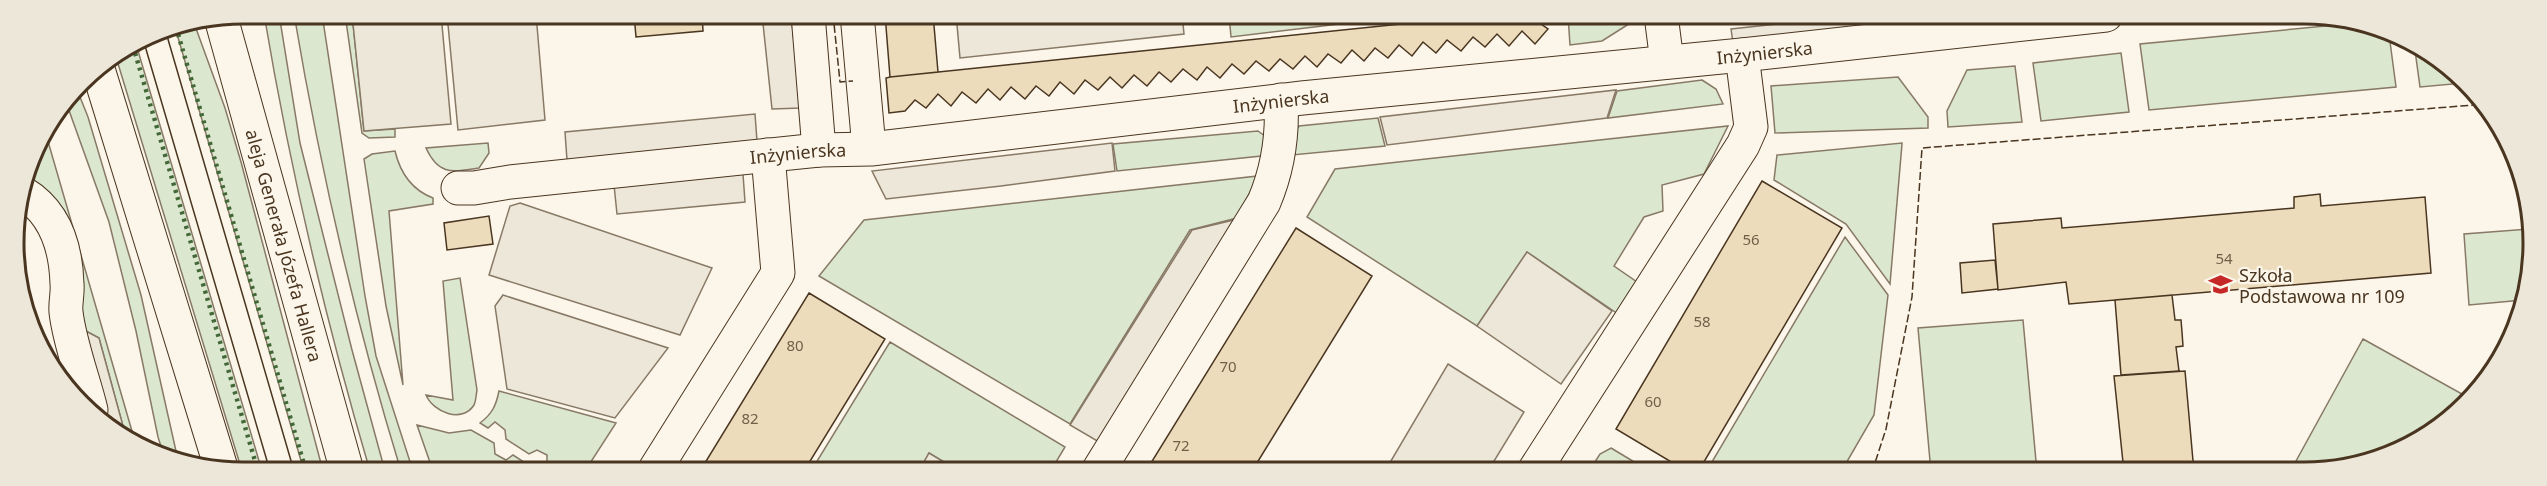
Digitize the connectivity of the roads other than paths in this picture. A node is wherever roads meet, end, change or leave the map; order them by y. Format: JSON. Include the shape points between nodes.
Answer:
{"nodes":[{"id":1,"x":809,"y":24,"type":"edge"},
{"id":2,"x":858,"y":24,"type":"edge"},
{"id":3,"x":1661,"y":24,"type":"edge"},
{"id":4,"x":2024,"y":24,"type":"edge"},
{"id":5,"x":223,"y":25,"type":"edge"},
{"id":6,"x":1742,"y":55,"type":"junction"},
{"id":7,"x":1666,"y":62,"type":"junction"},
{"id":8,"x":100,"y":77,"type":"edge"},
{"id":9,"x":1281,"y":100,"type":"junction"},
{"id":10,"x":869,"y":148,"type":"junction"},
{"id":11,"x":819,"y":150,"type":"junction"},
{"id":12,"x":768,"y":155,"type":"junction"},
{"id":13,"x":458,"y":188,"type":"dead end"},
{"id":14,"x":29,"y":197,"type":"edge"},
{"id":15,"x":88,"y":398,"type":"edge"},
{"id":16,"x":219,"y":461,"type":"edge"},
{"id":17,"x":344,"y":462,"type":"edge"},
{"id":18,"x":660,"y":462,"type":"edge"},
{"id":19,"x":1104,"y":462,"type":"edge"},
{"id":20,"x":1540,"y":462,"type":"edge"}],
"edges":[{"from":1,"to":11,"type":"street"},
{"from":2,"to":10,"type":"street"},
{"from":3,"to":7,"type":"street"},
{"from":4,"to":6,"type":"street","name":"Inżynierska"},
{"from":5,"to":17,"type":"street","name":"aleja Generała Józefa Hallera"},
{"from":6,"to":7,"type":"street","name":"Inżynierska"},
{"from":6,"to":20,"type":"street","via":[[1751,127],[1743,145]]},
{"from":7,"to":9,"type":"street","name":"Inżynierska"},
{"from":8,"to":16,"type":"street"},
{"from":9,"to":10,"type":"street","name":"Inżynierska"},
{"from":9,"to":19,"type":"street","via":[[1277,166],[1264,202]]},
{"from":10,"to":11,"type":"street","name":"Inżynierska"},
{"from":11,"to":12,"type":"street","name":"Inżynierska"},
{"from":12,"to":13,"type":"street","name":"Inżynierska"},
{"from":12,"to":18,"type":"street","via":[[778,273]]},
{"from":14,"to":15,"type":"street","via":[[51,218],[64,249],[68,286],[65,311]]}]}
